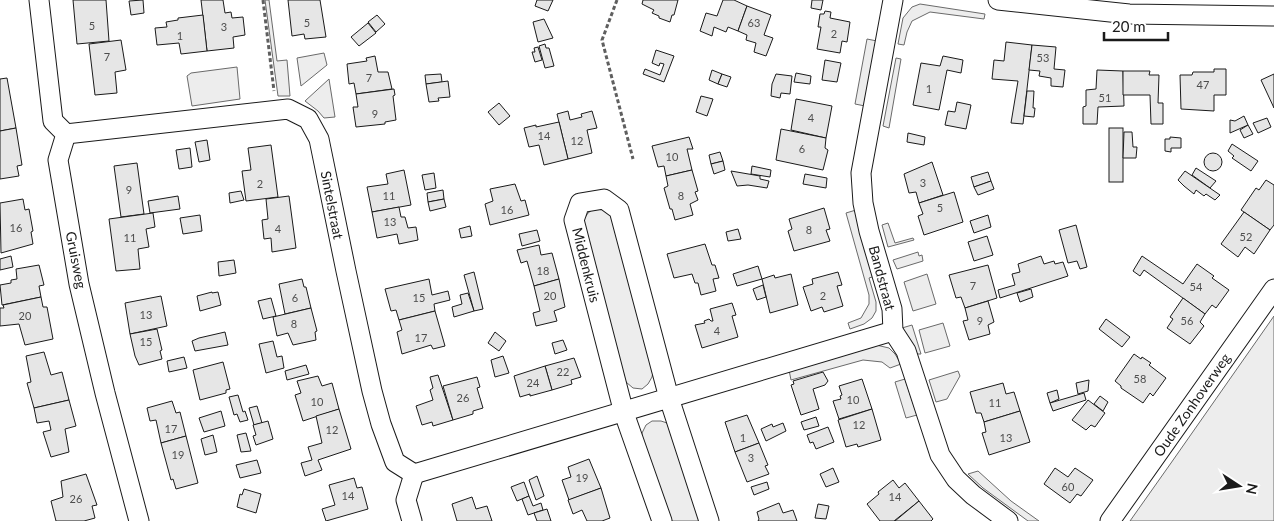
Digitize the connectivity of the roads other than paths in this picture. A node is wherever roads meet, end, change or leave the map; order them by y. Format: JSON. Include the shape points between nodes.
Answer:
{"nodes":[{"id":1,"x":39,"y":0,"type":"edge"},
{"id":2,"x":893,"y":0,"type":"edge"},
{"id":3,"x":998,"y":0,"type":"edge"},
{"id":4,"x":1274,"y":16,"type":"edge"},
{"id":5,"x":66,"y":134,"type":"junction"},
{"id":6,"x":1274,"y":289,"type":"edge"},
{"id":7,"x":893,"y":331,"type":"junction"},
{"id":8,"x":669,"y":398,"type":"junction"},
{"id":9,"x":624,"y":413,"type":"junction"},
{"id":10,"x":414,"y":474,"type":"junction"},
{"id":11,"x":139,"y":521,"type":"edge"},
{"id":12,"x":412,"y":521,"type":"edge"},
{"id":13,"x":662,"y":521,"type":"edge"},
{"id":14,"x":709,"y":521,"type":"edge"},
{"id":15,"x":1008,"y":521,"type":"edge"},
{"id":16,"x":1110,"y":521,"type":"edge"}],
"edges":[{"from":1,"to":5,"type":"street","via":[[53,121]]},
{"from":2,"to":7,"type":"street","name":"Bandstraat","via":[[861,173],[863,203],[892,309]]},
{"from":3,"to":4,"type":"street","via":[[1129,14]]},
{"from":5,"to":10,"type":"street","name":"Sintelstraat","via":[[288,109],[308,119],[319,139],[372,391],[395,462]]},
{"from":5,"to":11,"type":"street","name":"Gruisweg","via":[[58,160],[80,284]]},
{"from":6,"to":16,"type":"street","name":"Oude Zonhoverweg"},
{"from":7,"to":8,"type":"street"},
{"from":7,"to":15,"type":"street","name":"Bandstraat","via":[[906,351],[940,455],[956,480]]},
{"from":8,"to":9,"type":"street"},
{"from":8,"to":9,"type":"street","name":"Middenkruis","via":[[619,210],[604,199],[580,202],[574,220]]},
{"from":8,"to":14,"type":"street","name":"Middenkruis"},
{"from":9,"to":10,"type":"street"},
{"from":9,"to":13,"type":"street","name":"Middenkruis"},
{"from":10,"to":12,"type":"street","via":[[406,500]]}]}
